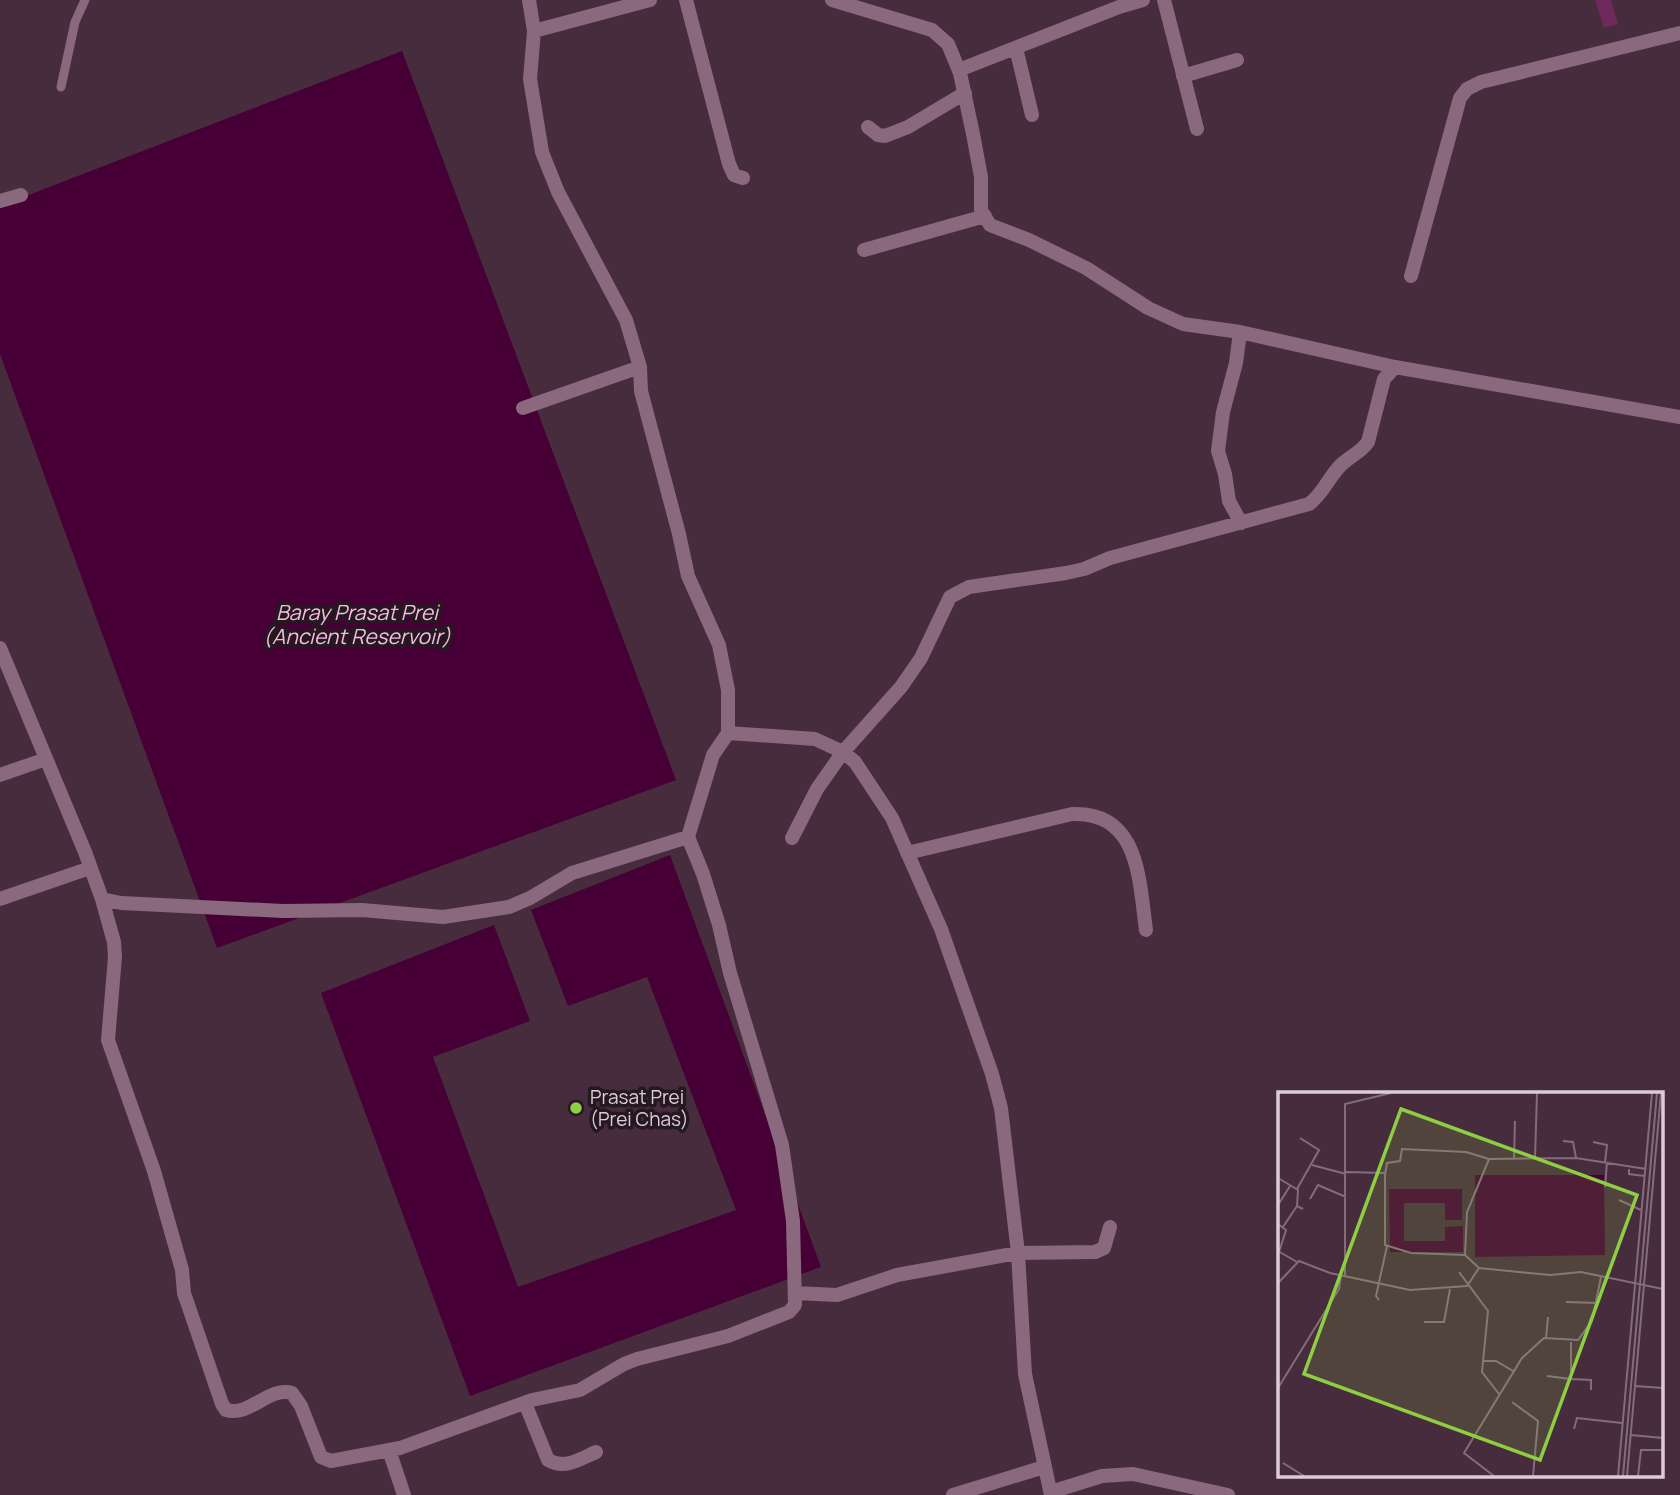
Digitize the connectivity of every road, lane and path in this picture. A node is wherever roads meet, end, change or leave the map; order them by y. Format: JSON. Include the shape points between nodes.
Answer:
{"nodes":[{"id":1,"x":85,"y":0,"type":"edge"},
{"id":2,"x":529,"y":0,"type":"edge"},
{"id":3,"x":650,"y":0,"type":"edge"},
{"id":4,"x":686,"y":0,"type":"edge"},
{"id":5,"x":832,"y":0,"type":"edge"},
{"id":6,"x":1143,"y":0,"type":"edge"},
{"id":7,"x":1164,"y":0,"type":"edge"},
{"id":8,"x":534,"y":31,"type":"junction"},
{"id":9,"x":1680,"y":33,"type":"edge"},
{"id":10,"x":1016,"y":48,"type":"junction"},
{"id":11,"x":1237,"y":60,"type":"dead end"},
{"id":12,"x":959,"y":70,"type":"junction"},
{"id":13,"x":1183,"y":76,"type":"junction"},
{"id":14,"x":61,"y":87,"type":"dead end"},
{"id":15,"x":965,"y":93,"type":"junction"},
{"id":16,"x":1032,"y":115,"type":"dead end"},
{"id":17,"x":868,"y":127,"type":"dead end"},
{"id":18,"x":1197,"y":129,"type":"dead end"},
{"id":19,"x":743,"y":178,"type":"dead end"},
{"id":20,"x":21,"y":195,"type":"dead end"},
{"id":21,"x":0,"y":201,"type":"edge"},
{"id":22,"x":985,"y":216,"type":"junction"},
{"id":23,"x":864,"y":250,"type":"dead end"},
{"id":24,"x":1411,"y":276,"type":"dead end"},
{"id":25,"x":1240,"y":332,"type":"junction"},
{"id":26,"x":639,"y":367,"type":"junction"},
{"id":27,"x":1395,"y":367,"type":"junction"},
{"id":28,"x":523,"y":408,"type":"dead end"},
{"id":29,"x":1680,"y":417,"type":"edge"},
{"id":30,"x":1241,"y":523,"type":"junction"},
{"id":31,"x":0,"y":648,"type":"edge"},
{"id":32,"x":728,"y":733,"type":"junction"},
{"id":33,"x":843,"y":752,"type":"junction"},
{"id":34,"x":46,"y":759,"type":"junction"},
{"id":35,"x":0,"y":775,"type":"edge"},
{"id":36,"x":688,"y":837,"type":"junction"},
{"id":37,"x":792,"y":838,"type":"dead end"},
{"id":38,"x":907,"y":853,"type":"junction"},
{"id":39,"x":90,"y":868,"type":"junction"},
{"id":40,"x":0,"y":899,"type":"edge"},
{"id":41,"x":102,"y":899,"type":"junction"},
{"id":42,"x":1146,"y":930,"type":"dead end"},
{"id":43,"x":1110,"y":1227,"type":"dead end"},
{"id":44,"x":1018,"y":1253,"type":"junction"},
{"id":45,"x":796,"y":1293,"type":"junction"},
{"id":46,"x":525,"y":1403,"type":"junction"},
{"id":47,"x":389,"y":1450,"type":"junction"},
{"id":48,"x":596,"y":1452,"type":"dead end"},
{"id":49,"x":1044,"y":1467,"type":"junction"},
{"id":50,"x":1051,"y":1493,"type":"edge"},
{"id":51,"x":404,"y":1495,"type":"edge"},
{"id":52,"x":953,"y":1495,"type":"edge"},
{"id":53,"x":1227,"y":1495,"type":"edge"}],
"edges":[{"from":1,"to":14,"type":"lane","via":[[75,22]]},
{"from":2,"to":8,"type":"street"},
{"from":3,"to":8,"type":"street"},
{"from":4,"to":19,"type":"street","via":[[729,164],[734,175]]},
{"from":5,"to":12,"type":"street","via":[[932,30],[948,44]]},
{"from":6,"to":10,"type":"street"},
{"from":7,"to":13,"type":"street"},
{"from":8,"to":26,"type":"street","via":[[530,79],[542,152],[558,192],[626,320]]},
{"from":9,"to":24,"type":"street","via":[[1467,89],[1460,98]]},
{"from":10,"to":12,"type":"street"},
{"from":10,"to":16,"type":"street"},
{"from":11,"to":13,"type":"street"},
{"from":12,"to":15,"type":"street"},
{"from":13,"to":18,"type":"street"},
{"from":15,"to":17,"type":"street","via":[[894,133],[878,135]]},
{"from":15,"to":22,"type":"street"},
{"from":20,"to":21,"type":"street"},
{"from":22,"to":23,"type":"street"},
{"from":22,"to":25,"type":"street","via":[[990,225],[1086,268],[1148,308],[1184,324]]},
{"from":25,"to":27,"type":"street"},
{"from":25,"to":30,"type":"street","via":[[1218,451],[1228,501]]},
{"from":26,"to":28,"type":"street"},
{"from":26,"to":32,"type":"street","via":[[641,391],[688,576],[719,645],[728,690]]},
{"from":27,"to":29,"type":"street"},
{"from":27,"to":30,"type":"street","via":[[1384,379],[1368,442],[1340,466],[1320,495],[1299,508]]},
{"from":30,"to":33,"type":"street","via":[[1075,571],[969,586],[958,592],[946,602],[901,687]]},
{"from":31,"to":34,"type":"street"},
{"from":32,"to":33,"type":"street","via":[[815,739]]},
{"from":32,"to":36,"type":"street","via":[[713,755]]},
{"from":33,"to":37,"type":"street"},
{"from":33,"to":38,"type":"street","via":[[855,762],[891,818]]},
{"from":34,"to":35,"type":"street"},
{"from":34,"to":39,"type":"street"},
{"from":36,"to":41,"type":"street","via":[[572,873],[509,907],[443,917]]},
{"from":36,"to":45,"type":"street","via":[[719,925],[782,1145],[793,1221]]},
{"from":38,"to":42,"type":"street","via":[[1072,814],[1104,818],[1130,845]]},
{"from":38,"to":44,"type":"street","via":[[941,929],[992,1074],[1001,1108]]},
{"from":39,"to":40,"type":"street"},
{"from":39,"to":41,"type":"street"},
{"from":41,"to":47,"type":"street","via":[[116,957],[108,1040],[155,1171],[184,1293],[222,1404],[239,1413],[287,1391],[301,1406],[321,1457],[337,1461]]},
{"from":43,"to":44,"type":"street","via":[[1108,1241],[1099,1251]]},
{"from":44,"to":45,"type":"street","via":[[897,1275],[837,1295]]},
{"from":44,"to":49,"type":"street","via":[[1025,1374]]},
{"from":45,"to":46,"type":"street","via":[[795,1305],[782,1316],[624,1364],[580,1390]]},
{"from":46,"to":47,"type":"street"},
{"from":46,"to":48,"type":"street","via":[[548,1460],[572,1463]]},
{"from":47,"to":51,"type":"street"},
{"from":49,"to":50,"type":"street"},
{"from":49,"to":52,"type":"street"},
{"from":50,"to":53,"type":"street","via":[[1102,1476],[1133,1475]]}]}
